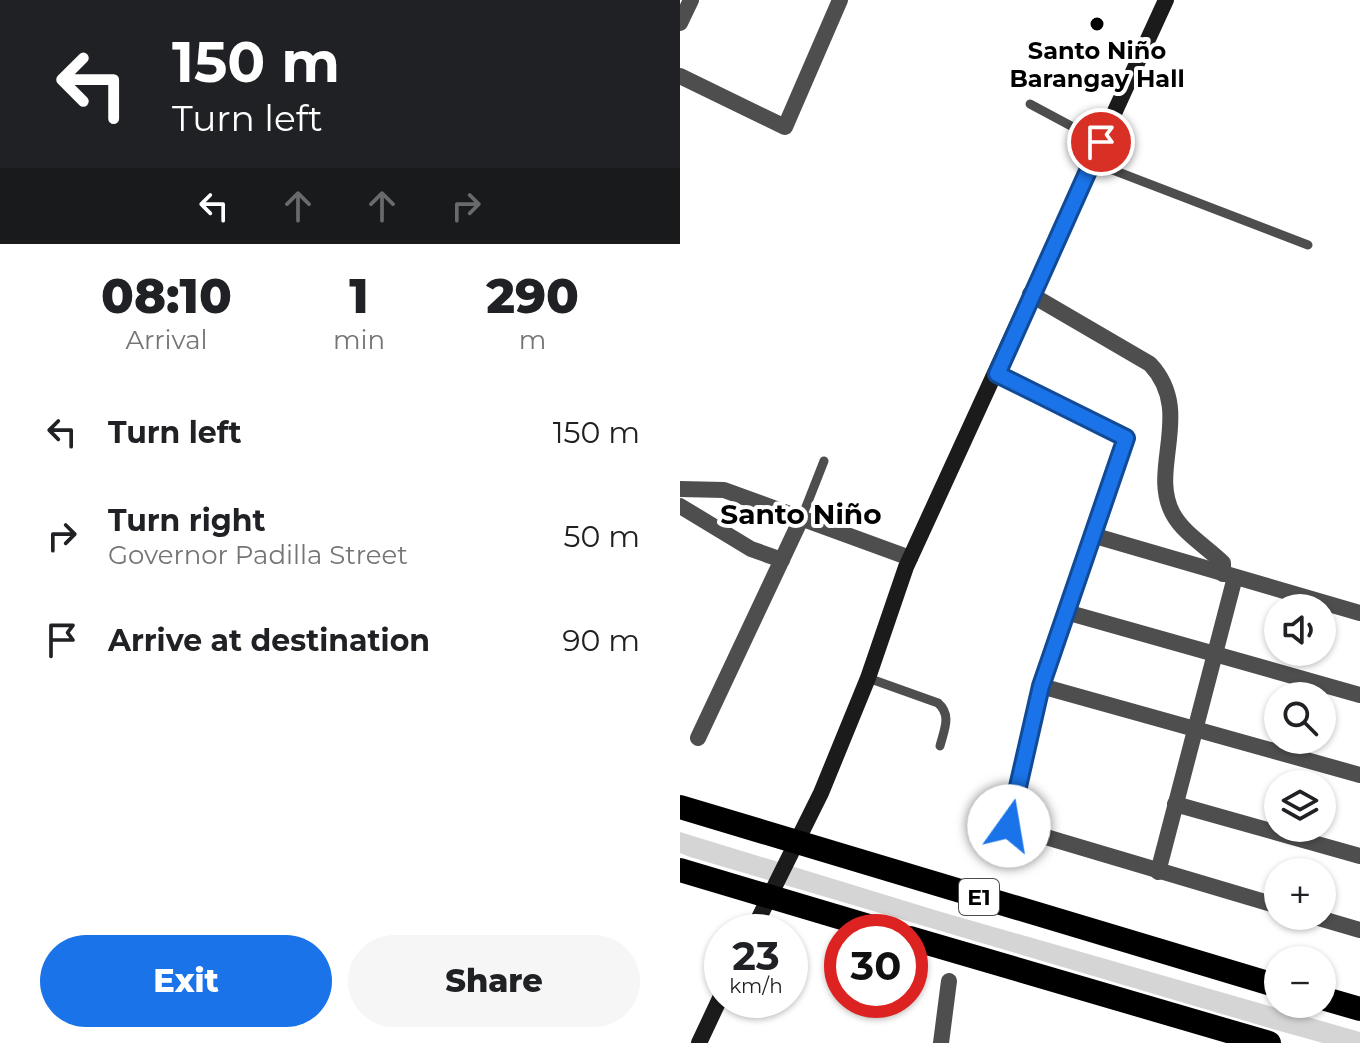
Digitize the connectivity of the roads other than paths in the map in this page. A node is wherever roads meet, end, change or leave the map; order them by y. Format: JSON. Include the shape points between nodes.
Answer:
{"nodes":[{"id":1,"x":691,"y":0,"type":"edge"},
{"id":2,"x":840,"y":0,"type":"edge"},
{"id":3,"x":1166,"y":0,"type":"edge"},
{"id":4,"x":680,"y":23,"type":"edge"},
{"id":5,"x":680,"y":76,"type":"edge"},
{"id":6,"x":1030,"y":104,"type":"dead end"},
{"id":7,"x":1101,"y":142,"type":"junction"},
{"id":8,"x":1092,"y":162,"type":"junction"},
{"id":9,"x":1308,"y":245,"type":"dead end"},
{"id":10,"x":1030,"y":294,"type":"junction"},
{"id":11,"x":997,"y":374,"type":"junction"},
{"id":12,"x":824,"y":461,"type":"dead end"},
{"id":13,"x":680,"y":489,"type":"edge"},
{"id":14,"x":680,"y":506,"type":"edge"},
{"id":15,"x":802,"y":517,"type":"junction"},
{"id":16,"x":1092,"y":535,"type":"junction"},
{"id":17,"x":910,"y":558,"type":"junction"},
{"id":18,"x":782,"y":560,"type":"junction"},
{"id":19,"x":1229,"y":576,"type":"junction"},
{"id":20,"x":1066,"y":612,"type":"junction"},
{"id":21,"x":1360,"y":613,"type":"edge"},
{"id":22,"x":1214,"y":654,"type":"junction"},
{"id":23,"x":868,"y":678,"type":"junction"},
{"id":24,"x":1041,"y":686,"type":"junction"},
{"id":25,"x":1360,"y":695,"type":"edge"},
{"id":26,"x":1194,"y":729,"type":"junction"},
{"id":27,"x":698,"y":738,"type":"dead end"},
{"id":28,"x":940,"y":746,"type":"dead end"},
{"id":29,"x":1360,"y":775,"type":"edge"},
{"id":30,"x":1175,"y":804,"type":"junction"},
{"id":31,"x":680,"y":807,"type":"edge"},
{"id":32,"x":1360,"y":856,"type":"edge"},
{"id":33,"x":680,"y":870,"type":"edge"},
{"id":34,"x":1158,"y":872,"type":"junction"},
{"id":35,"x":1264,"y":902,"type":"edge"},
{"id":36,"x":761,"y":914,"type":"edge"},
{"id":37,"x":828,"y":914,"type":"edge"},
{"id":38,"x":1336,"y":923,"type":"edge"},
{"id":39,"x":1360,"y":930,"type":"edge"},
{"id":40,"x":928,"y":943,"type":"edge"},
{"id":41,"x":949,"y":981,"type":"dead end"},
{"id":42,"x":1264,"y":982,"type":"edge"},
{"id":43,"x":1336,"y":1002,"type":"edge"},
{"id":44,"x":1360,"y":1009,"type":"edge"},
{"id":45,"x":711,"y":1018,"type":"edge"},
{"id":46,"x":699,"y":1043,"type":"edge"},
{"id":47,"x":941,"y":1043,"type":"edge"},
{"id":48,"x":1269,"y":1043,"type":"edge"}],
"edges":[{"from":1,"to":4,"type":"street"},
{"from":2,"to":5,"type":"street","via":[[785,127]]},
{"from":3,"to":7,"type":"main road"},
{"from":6,"to":7,"type":"lane"},
{"from":7,"to":8,"type":"main road"},
{"from":8,"to":9,"type":"lane"},
{"from":8,"to":10,"type":"main road"},
{"from":10,"to":11,"type":"main road"},
{"from":10,"to":19,"type":"street","via":[[1150,364],[1161,376],[1171,404],[1169,506]]},
{"from":11,"to":16,"type":"street","via":[[1126,438]]},
{"from":11,"to":17,"type":"main road"},
{"from":12,"to":15,"type":"lane"},
{"from":13,"to":15,"type":"street","via":[[724,490]]},
{"from":14,"to":18,"type":"street","via":[[751,549]]},
{"from":15,"to":17,"type":"street"},
{"from":15,"to":18,"type":"street"},
{"from":16,"to":19,"type":"street"},
{"from":16,"to":20,"type":"street"},
{"from":17,"to":23,"type":"main road"},
{"from":18,"to":27,"type":"street"},
{"from":19,"to":21,"type":"street"},
{"from":19,"to":22,"type":"street"},
{"from":20,"to":22,"type":"street"},
{"from":20,"to":24,"type":"street"},
{"from":22,"to":25,"type":"street"},
{"from":22,"to":26,"type":"street"},
{"from":23,"to":28,"type":"lane","via":[[945,709]]},
{"from":23,"to":36,"type":"main road","via":[[821,793]]},
{"from":24,"to":26,"type":"street"},
{"from":24,"to":34,"type":"street","via":[[1009,826]]},
{"from":26,"to":29,"type":"street"},
{"from":26,"to":30,"type":"street"},
{"from":30,"to":32,"type":"street"},
{"from":30,"to":34,"type":"street"},
{"from":31,"to":42,"type":"highway","number":"E1"},
{"from":33,"to":37,"type":"highway"},
{"from":34,"to":35,"type":"street"},
{"from":38,"to":39,"type":"street"},
{"from":40,"to":48,"type":"highway"},
{"from":41,"to":47,"type":"street"},
{"from":43,"to":44,"type":"highway"},
{"from":45,"to":46,"type":"main road"}]}
